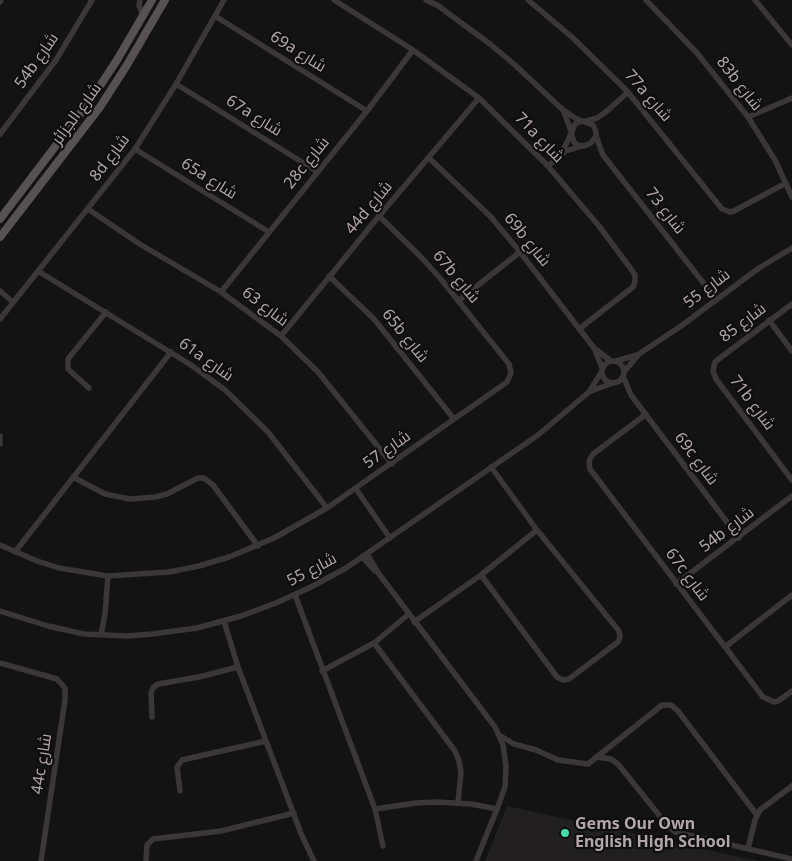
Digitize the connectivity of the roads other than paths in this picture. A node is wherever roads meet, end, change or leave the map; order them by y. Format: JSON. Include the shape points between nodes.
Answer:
{"nodes":[{"id":1,"x":92,"y":0,"type":"edge"},
{"id":2,"x":140,"y":0,"type":"edge"},
{"id":3,"x":152,"y":0,"type":"edge"},
{"id":4,"x":165,"y":0,"type":"edge"},
{"id":5,"x":224,"y":0,"type":"edge"},
{"id":6,"x":334,"y":0,"type":"edge"},
{"id":7,"x":426,"y":0,"type":"edge"},
{"id":8,"x":528,"y":0,"type":"edge"},
{"id":9,"x":646,"y":0,"type":"edge"},
{"id":10,"x":754,"y":0,"type":"edge"},
{"id":11,"x":435,"y":3,"type":"edge"},
{"id":12,"x":536,"y":3,"type":"edge"},
{"id":13,"x":143,"y":16,"type":"junction"},
{"id":14,"x":215,"y":16,"type":"junction"},
{"id":15,"x":792,"y":45,"type":"edge"},
{"id":16,"x":413,"y":50,"type":"junction"},
{"id":17,"x":176,"y":84,"type":"junction"},
{"id":18,"x":628,"y":92,"type":"junction"},
{"id":19,"x":478,"y":98,"type":"junction"},
{"id":20,"x":792,"y":98,"type":"edge"},
{"id":21,"x":563,"y":110,"type":"junction"},
{"id":22,"x":367,"y":111,"type":"junction"},
{"id":23,"x":607,"y":112,"type":"junction"},
{"id":24,"x":748,"y":117,"type":"junction"},
{"id":25,"x":584,"y":121,"type":"junction"},
{"id":26,"x":571,"y":132,"type":"junction"},
{"id":27,"x":0,"y":134,"type":"edge"},
{"id":28,"x":596,"y":134,"type":"junction"},
{"id":29,"x":584,"y":146,"type":"junction"},
{"id":30,"x":135,"y":149,"type":"junction"},
{"id":31,"x":561,"y":154,"type":"junction"},
{"id":32,"x":603,"y":155,"type":"junction"},
{"id":33,"x":429,"y":158,"type":"junction"},
{"id":34,"x":548,"y":166,"type":"junction"},
{"id":35,"x":318,"y":172,"type":"junction"},
{"id":36,"x":786,"y":183,"type":"junction"},
{"id":37,"x":792,"y":197,"type":"edge"},
{"id":38,"x":88,"y":209,"type":"junction"},
{"id":39,"x":379,"y":216,"type":"junction"},
{"id":40,"x":0,"y":220,"type":"edge"},
{"id":41,"x":269,"y":232,"type":"junction"},
{"id":42,"x":0,"y":237,"type":"edge"},
{"id":43,"x":792,"y":248,"type":"edge"},
{"id":44,"x":520,"y":252,"type":"junction"},
{"id":45,"x":38,"y":271,"type":"junction"},
{"id":46,"x":329,"y":276,"type":"junction"},
{"id":47,"x":0,"y":291,"type":"edge"},
{"id":48,"x":221,"y":292,"type":"junction"},
{"id":49,"x":716,"y":299,"type":"junction"},
{"id":50,"x":458,"y":301,"type":"junction"},
{"id":51,"x":14,"y":302,"type":"junction"},
{"id":52,"x":792,"y":304,"type":"edge"},
{"id":53,"x":106,"y":312,"type":"junction"},
{"id":54,"x":0,"y":319,"type":"edge"},
{"id":55,"x":769,"y":320,"type":"junction"},
{"id":56,"x":579,"y":329,"type":"junction"},
{"id":57,"x":281,"y":336,"type":"junction"},
{"id":58,"x":594,"y":348,"type":"junction"},
{"id":59,"x":792,"y":351,"type":"edge"},
{"id":60,"x":171,"y":352,"type":"junction"},
{"id":61,"x":640,"y":354,"type":"junction"},
{"id":62,"x":506,"y":360,"type":"joint"},
{"id":63,"x":613,"y":361,"type":"junction"},
{"id":64,"x":714,"y":366,"type":"joint"},
{"id":65,"x":602,"y":370,"type":"junction"},
{"id":66,"x":624,"y":374,"type":"junction"},
{"id":67,"x":614,"y":383,"type":"junction"},
{"id":68,"x":89,"y":388,"type":"dead end"},
{"id":69,"x":589,"y":392,"type":"junction"},
{"id":70,"x":631,"y":396,"type":"junction"},
{"id":71,"x":646,"y":415,"type":"junction"},
{"id":72,"x":454,"y":420,"type":"junction"},
{"id":73,"x":0,"y":436,"type":"edge"},
{"id":74,"x":0,"y":444,"type":"edge"},
{"id":75,"x":392,"y":464,"type":"junction"},
{"id":76,"x":491,"y":467,"type":"junction"},
{"id":77,"x":73,"y":477,"type":"junction"},
{"id":78,"x":792,"y":480,"type":"edge"},
{"id":79,"x":356,"y":489,"type":"junction"},
{"id":80,"x":792,"y":496,"type":"edge"},
{"id":81,"x":327,"y":508,"type":"junction"},
{"id":82,"x":537,"y":530,"type":"junction"},
{"id":83,"x":390,"y":538,"type":"junction"},
{"id":84,"x":739,"y":538,"type":"junction"},
{"id":85,"x":0,"y":545,"type":"edge"},
{"id":86,"x":258,"y":546,"type":"junction"},
{"id":87,"x":15,"y":552,"type":"junction"},
{"id":88,"x":365,"y":555,"type":"junction"},
{"id":89,"x":481,"y":575,"type":"junction"},
{"id":90,"x":108,"y":576,"type":"junction"},
{"id":91,"x":676,"y":584,"type":"junction"},
{"id":92,"x":295,"y":595,"type":"junction"},
{"id":93,"x":792,"y":595,"type":"edge"},
{"id":94,"x":0,"y":611,"type":"edge"},
{"id":95,"x":409,"y":614,"type":"junction"},
{"id":96,"x":222,"y":622,"type":"junction"},
{"id":97,"x":414,"y":622,"type":"junction"},
{"id":98,"x":104,"y":635,"type":"junction"},
{"id":99,"x":374,"y":643,"type":"junction"},
{"id":100,"x":725,"y":647,"type":"junction"},
{"id":101,"x":0,"y":664,"type":"edge"},
{"id":102,"x":238,"y":667,"type":"junction"},
{"id":103,"x":322,"y":671,"type":"junction"},
{"id":104,"x":792,"y":691,"type":"edge"},
{"id":105,"x":152,"y":717,"type":"dead end"},
{"id":106,"x":499,"y":735,"type":"junction"},
{"id":107,"x":266,"y":740,"type":"junction"},
{"id":108,"x":596,"y":757,"type":"junction"},
{"id":109,"x":792,"y":786,"type":"edge"},
{"id":110,"x":180,"y":791,"type":"dead end"},
{"id":111,"x":458,"y":803,"type":"junction"},
{"id":112,"x":375,"y":809,"type":"junction"},
{"id":113,"x":497,"y":809,"type":"junction"},
{"id":114,"x":294,"y":813,"type":"junction"},
{"id":115,"x":757,"y":815,"type":"junction"},
{"id":116,"x":383,"y":846,"type":"dead end"},
{"id":117,"x":748,"y":849,"type":"junction"},
{"id":118,"x":792,"y":859,"type":"edge"},
{"id":119,"x":41,"y":861,"type":"edge"},
{"id":120,"x":146,"y":861,"type":"edge"},
{"id":121,"x":313,"y":861,"type":"edge"},
{"id":122,"x":476,"y":861,"type":"edge"}],
"edges":[{"from":1,"to":27,"type":"street","name":"54b شارع","via":[[56,60]]},
{"from":2,"to":13,"type":"street"},
{"from":3,"to":13,"type":"main road","name":"شارع الجزائر"},
{"from":4,"to":42,"type":"main road","name":"شارع الجزائر","via":[[100,107]]},
{"from":5,"to":14,"type":"street","name":"8d شارع"},
{"from":6,"to":16,"type":"street","name":"71a شارع"},
{"from":7,"to":11,"type":"street"},
{"from":8,"to":12,"type":"street","name":"77a شارع"},
{"from":9,"to":24,"type":"street","name":"83b شارع","via":[[697,53]]},
{"from":10,"to":15,"type":"street"},
{"from":11,"to":21,"type":"street","via":[[490,44]]},
{"from":12,"to":18,"type":"street","name":"77a شارع"},
{"from":13,"to":40,"type":"main road","name":"شارع الجزائر","via":[[92,98]]},
{"from":14,"to":17,"type":"street","name":"8d شارع"},
{"from":14,"to":22,"type":"street","name":"69a شارع"},
{"from":16,"to":19,"type":"street","name":"71a شارع"},
{"from":16,"to":22,"type":"street","name":"28c شارع"},
{"from":17,"to":30,"type":"street","name":"8d شارع"},
{"from":17,"to":35,"type":"street","name":"67a شارع"},
{"from":18,"to":23,"type":"street"},
{"from":18,"to":36,"type":"street","name":"77a شارع","via":[[722,209],[730,212],[738,209]]},
{"from":19,"to":33,"type":"street","name":"44d شارع"},
{"from":19,"to":34,"type":"street","name":"71a شارع"},
{"from":20,"to":24,"type":"street"},
{"from":21,"to":25,"type":"street"},
{"from":21,"to":26,"type":"street"},
{"from":22,"to":35,"type":"street","name":"28c شارع"},
{"from":23,"to":25,"type":"street"},
{"from":23,"to":28,"type":"street"},
{"from":24,"to":36,"type":"street","name":"83b شارع"},
{"from":25,"to":26,"type":"street","via":[[575,124]]},
{"from":25,"to":28,"type":"street","via":[[592,125]]},
{"from":26,"to":29,"type":"street","via":[[574,142]]},
{"from":26,"to":31,"type":"street"},
{"from":28,"to":29,"type":"street","via":[[594,140]]},
{"from":28,"to":32,"type":"street","name":"شارع 73"},
{"from":29,"to":31,"type":"street"},
{"from":29,"to":32,"type":"street","name":"شارع 73"},
{"from":30,"to":38,"type":"street","name":"8d شارع"},
{"from":30,"to":41,"type":"street","name":"65a شارع"},
{"from":31,"to":34,"type":"street"},
{"from":32,"to":49,"type":"street","name":"شارع 73"},
{"from":33,"to":39,"type":"street","name":"44d شارع"},
{"from":33,"to":44,"type":"street","name":"69b شارع","via":[[480,206]]},
{"from":34,"to":56,"type":"street","name":"71a شارع","via":[[635,274],[633,287]]},
{"from":35,"to":41,"type":"street","name":"28c شارع"},
{"from":36,"to":37,"type":"street","name":"83b شارع"},
{"from":38,"to":45,"type":"street","name":"8d شارع"},
{"from":38,"to":48,"type":"street","name":"شارع 63"},
{"from":39,"to":46,"type":"street","name":"44d شارع"},
{"from":39,"to":50,"type":"street","name":"67b شارع","via":[[421,257]]},
{"from":41,"to":48,"type":"street","name":"28c شارع"},
{"from":43,"to":49,"type":"street","name":"شارع 55"},
{"from":44,"to":50,"type":"street"},
{"from":44,"to":56,"type":"street","name":"69b شارع"},
{"from":45,"to":51,"type":"street","name":"8d شارع"},
{"from":45,"to":53,"type":"street","name":"61a شارع"},
{"from":46,"to":57,"type":"street","name":"44d شارع"},
{"from":46,"to":72,"type":"street","name":"65b شارع","via":[[374,319]]},
{"from":47,"to":51,"type":"street"},
{"from":48,"to":57,"type":"street","name":"شارع 63"},
{"from":49,"to":61,"type":"street","name":"شارع 55"},
{"from":50,"to":62,"type":"street","name":"67b شارع"},
{"from":51,"to":54,"type":"street","name":"8d شارع"},
{"from":52,"to":55,"type":"street","name":"شارع 85"},
{"from":53,"to":60,"type":"street","name":"61a شارع"},
{"from":53,"to":68,"type":"street","via":[[68,359],[68,369]]},
{"from":55,"to":59,"type":"street"},
{"from":55,"to":64,"type":"street","name":"شارع 85"},
{"from":56,"to":58,"type":"street","name":"69b شارع"},
{"from":57,"to":75,"type":"street","name":"شارع 63","via":[[330,386]]},
{"from":58,"to":63,"type":"street","name":"69b شارع"},
{"from":58,"to":65,"type":"street","name":"69b شارع"},
{"from":60,"to":77,"type":"street"},
{"from":60,"to":81,"type":"street","name":"61a شارع","via":[[212,380],[257,420]]},
{"from":61,"to":63,"type":"street","name":"شارع 55"},
{"from":61,"to":66,"type":"street","name":"شارع 55"},
{"from":62,"to":72,"type":"street","name":"شارع 57","via":[[511,368],[507,382]]},
{"from":63,"to":65,"type":"street","via":[[607,362]]},
{"from":63,"to":66,"type":"street","via":[[622,365]]},
{"from":64,"to":78,"type":"street","name":"71b شارع","via":[[716,379]]},
{"from":65,"to":67,"type":"street","via":[[604,378]]},
{"from":65,"to":69,"type":"street","name":"شارع 55"},
{"from":66,"to":67,"type":"street"},
{"from":66,"to":70,"type":"street","name":"69c شارع"},
{"from":67,"to":69,"type":"street","name":"شارع 55"},
{"from":67,"to":70,"type":"street","name":"69c شارع"},
{"from":69,"to":76,"type":"street","name":"شارع 55","via":[[538,435]]},
{"from":70,"to":71,"type":"street","name":"69c شارع"},
{"from":71,"to":84,"type":"street","name":"69c شارع"},
{"from":71,"to":91,"type":"street","name":"67c شارع","via":[[596,452],[589,465]]},
{"from":72,"to":75,"type":"street","name":"شارع 57"},
{"from":73,"to":74,"type":"street"},
{"from":75,"to":79,"type":"street","name":"شارع 57"},
{"from":76,"to":82,"type":"street"},
{"from":76,"to":83,"type":"street","name":"شارع 55"},
{"from":77,"to":86,"type":"street","via":[[105,494],[130,498],[167,494],[204,478],[213,484]]},
{"from":77,"to":87,"type":"street"},
{"from":79,"to":81,"type":"street","name":"شارع 57"},
{"from":79,"to":83,"type":"street"},
{"from":80,"to":84,"type":"street","name":"54b شارع"},
{"from":81,"to":86,"type":"street","name":"شارع 57"},
{"from":82,"to":89,"type":"street"},
{"from":82,"to":89,"type":"street","via":[[619,631],[620,637],[614,646],[569,679],[557,677]]},
{"from":83,"to":88,"type":"street","name":"شارع 55"},
{"from":84,"to":91,"type":"street","name":"54b شارع"},
{"from":85,"to":87,"type":"street","name":"شارع 57"},
{"from":86,"to":90,"type":"street","name":"شارع 57","via":[[199,566],[161,573]]},
{"from":87,"to":90,"type":"street","name":"شارع 57","via":[[59,568]]},
{"from":88,"to":92,"type":"street","name":"شارع 55"},
{"from":88,"to":95,"type":"street"},
{"from":89,"to":97,"type":"street"},
{"from":90,"to":98,"type":"street"},
{"from":91,"to":100,"type":"street","name":"67c شارع"},
{"from":92,"to":96,"type":"street","name":"شارع 55"},
{"from":92,"to":103,"type":"street"},
{"from":93,"to":100,"type":"street"},
{"from":94,"to":98,"type":"street","name":"شارع 55","via":[[48,626]]},
{"from":95,"to":97,"type":"street"},
{"from":95,"to":99,"type":"street"},
{"from":96,"to":98,"type":"street","name":"شارع 55","via":[[174,632]]},
{"from":96,"to":102,"type":"street"},
{"from":97,"to":106,"type":"street"},
{"from":99,"to":103,"type":"street"},
{"from":99,"to":111,"type":"street","via":[[455,751],[461,772]]},
{"from":100,"to":104,"type":"street","name":"67c شارع","via":[[770,701],[778,701]]},
{"from":101,"to":119,"type":"street","name":"44c شارع","via":[[52,678],[65,688]]},
{"from":102,"to":105,"type":"street","via":[[158,684],[151,693]]},
{"from":102,"to":107,"type":"street"},
{"from":103,"to":112,"type":"street"},
{"from":106,"to":108,"type":"street","via":[[521,747],[566,762],[588,764]]},
{"from":106,"to":113,"type":"street","via":[[505,755],[506,776]]},
{"from":107,"to":110,"type":"street","via":[[182,760],[177,767]]},
{"from":107,"to":114,"type":"street"},
{"from":108,"to":115,"type":"street","via":[[662,705],[671,704]]},
{"from":108,"to":117,"type":"street","via":[[618,764],[675,832]]},
{"from":109,"to":115,"type":"street"},
{"from":111,"to":112,"type":"street","via":[[416,803]]},
{"from":111,"to":113,"type":"street"},
{"from":112,"to":116,"type":"street"},
{"from":113,"to":122,"type":"street"},
{"from":114,"to":120,"type":"street","via":[[221,831],[154,839],[146,845]]},
{"from":114,"to":121,"type":"street"},
{"from":115,"to":117,"type":"street"},
{"from":117,"to":118,"type":"street"}]}
